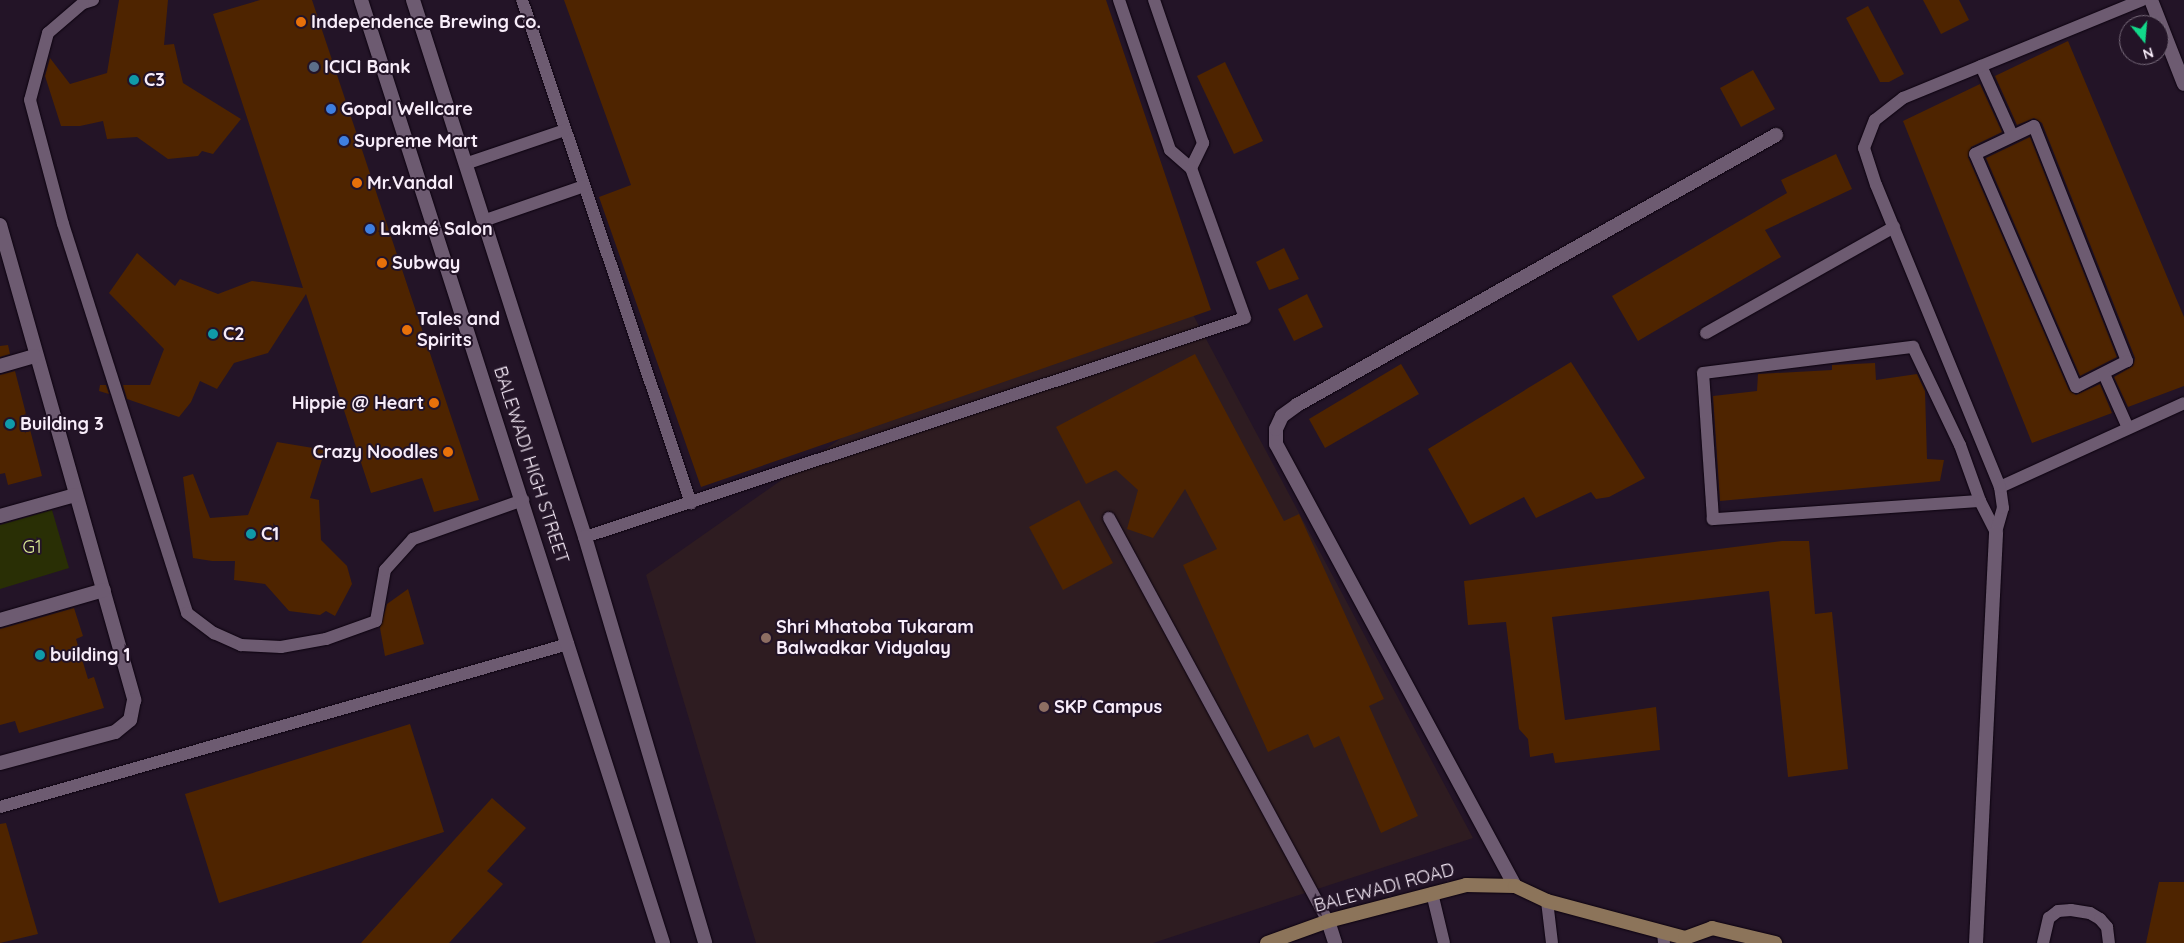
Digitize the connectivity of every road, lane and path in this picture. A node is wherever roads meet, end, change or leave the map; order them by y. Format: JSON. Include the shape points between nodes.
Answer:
{"nodes":[{"id":1,"x":93,"y":0,"type":"edge"},
{"id":2,"x":361,"y":0,"type":"edge"},
{"id":3,"x":413,"y":0,"type":"edge"},
{"id":4,"x":522,"y":0,"type":"edge"},
{"id":5,"x":1118,"y":0,"type":"edge"},
{"id":6,"x":1154,"y":0,"type":"edge"},
{"id":7,"x":2142,"y":0,"type":"edge"},
{"id":8,"x":2151,"y":0,"type":"edge"},
{"id":9,"x":1981,"y":66,"type":"junction"},
{"id":10,"x":2184,"y":84,"type":"edge"},
{"id":11,"x":566,"y":130,"type":"junction"},
{"id":12,"x":1776,"y":135,"type":"dead end"},
{"id":13,"x":2012,"y":135,"type":"junction"},
{"id":14,"x":465,"y":164,"type":"junction"},
{"id":15,"x":1191,"y":168,"type":"junction"},
{"id":16,"x":584,"y":186,"type":"junction"},
{"id":17,"x":483,"y":221,"type":"junction"},
{"id":18,"x":0,"y":225,"type":"edge"},
{"id":19,"x":1894,"y":227,"type":"junction"},
{"id":20,"x":5,"y":268,"type":"edge"},
{"id":21,"x":1706,"y":332,"type":"dead end"},
{"id":22,"x":36,"y":356,"type":"junction"},
{"id":23,"x":0,"y":366,"type":"edge"},
{"id":24,"x":2104,"y":374,"type":"junction"},
{"id":25,"x":2184,"y":403,"type":"edge"},
{"id":26,"x":2128,"y":428,"type":"junction"},
{"id":27,"x":2000,"y":487,"type":"junction"},
{"id":28,"x":75,"y":495,"type":"junction"},
{"id":29,"x":523,"y":500,"type":"junction"},
{"id":30,"x":1980,"y":501,"type":"junction"},
{"id":31,"x":691,"y":503,"type":"junction"},
{"id":32,"x":0,"y":516,"type":"edge"},
{"id":33,"x":1109,"y":518,"type":"dead end"},
{"id":34,"x":1996,"y":532,"type":"junction"},
{"id":35,"x":585,"y":536,"type":"junction"},
{"id":36,"x":104,"y":590,"type":"junction"},
{"id":37,"x":0,"y":620,"type":"edge"},
{"id":38,"x":568,"y":644,"type":"junction"},
{"id":39,"x":0,"y":763,"type":"edge"},
{"id":40,"x":0,"y":808,"type":"edge"},
{"id":41,"x":1515,"y":886,"type":"junction"},
{"id":42,"x":1432,"y":893,"type":"junction"},
{"id":43,"x":1547,"y":901,"type":"junction"},
{"id":44,"x":1328,"y":921,"type":"junction"},
{"id":45,"x":1663,"y":938,"type":"edge"},
{"id":46,"x":1687,"y":941,"type":"edge"},
{"id":47,"x":663,"y":943,"type":"edge"},
{"id":48,"x":705,"y":943,"type":"edge"},
{"id":49,"x":1267,"y":943,"type":"edge"},
{"id":50,"x":1335,"y":943,"type":"edge"},
{"id":51,"x":1444,"y":943,"type":"edge"},
{"id":52,"x":1552,"y":943,"type":"edge"},
{"id":53,"x":1775,"y":943,"type":"edge"},
{"id":54,"x":1976,"y":943,"type":"edge"},
{"id":55,"x":2043,"y":943,"type":"edge"},
{"id":56,"x":2108,"y":943,"type":"edge"}],
"edges":[{"from":1,"to":29,"type":"lane","via":[[83,3],[48,33],[30,100],[63,224],[187,613],[214,633],[241,645],[281,647],[326,639],[376,621],[386,570],[413,539]]},
{"from":2,"to":29,"type":"street","name":"BALEWADI HIGH STREET"},
{"from":3,"to":14,"type":"street","name":"BALEWADI HIGH STREET"},
{"from":4,"to":11,"type":"lane"},
{"from":5,"to":15,"type":"lane","via":[[1170,150]]},
{"from":6,"to":15,"type":"lane","via":[[1203,143]]},
{"from":7,"to":9,"type":"lane"},
{"from":8,"to":10,"type":"street"},
{"from":9,"to":13,"type":"lane"},
{"from":9,"to":19,"type":"lane","via":[[1904,98],[1874,120],[1864,148]]},
{"from":11,"to":14,"type":"lane"},
{"from":11,"to":16,"type":"lane"},
{"from":12,"to":41,"type":"street","via":[[1297,405],[1282,416],[1276,429],[1276,444]]},
{"from":13,"to":24,"type":"lane","via":[[2034,126],[2127,360]]},
{"from":13,"to":24,"type":"lane","via":[[1975,154],[2076,387]]},
{"from":14,"to":17,"type":"street","name":"BALEWADI HIGH STREET"},
{"from":15,"to":31,"type":"lane","via":[[1246,318]]},
{"from":16,"to":17,"type":"lane"},
{"from":16,"to":31,"type":"lane"},
{"from":17,"to":35,"type":"street","name":"BALEWADI HIGH STREET"},
{"from":18,"to":20,"type":"street"},
{"from":19,"to":21,"type":"lane"},
{"from":19,"to":27,"type":"lane"},
{"from":20,"to":22,"type":"street"},
{"from":22,"to":23,"type":"street"},
{"from":22,"to":28,"type":"street"},
{"from":24,"to":26,"type":"lane"},
{"from":25,"to":26,"type":"lane"},
{"from":26,"to":27,"type":"lane"},
{"from":27,"to":34,"type":"lane","via":[[2003,508]]},
{"from":28,"to":32,"type":"street"},
{"from":28,"to":36,"type":"street"},
{"from":29,"to":38,"type":"street","name":"BALEWADI HIGH STREET"},
{"from":30,"to":30,"type":"lane","via":[[1960,445],[1913,347],[1703,372],[1713,519]]},
{"from":30,"to":34,"type":"lane"},
{"from":31,"to":35,"type":"lane"},
{"from":33,"to":44,"type":"lane"},
{"from":34,"to":54,"type":"street"},
{"from":35,"to":48,"type":"street","name":"BALEWADI HIGH STREET"},
{"from":36,"to":37,"type":"street"},
{"from":36,"to":39,"type":"street","via":[[134,700],[130,720],[114,732]]},
{"from":38,"to":40,"type":"lane"},
{"from":38,"to":47,"type":"street","name":"BALEWADI HIGH STREET"},
{"from":41,"to":42,"type":"main road","name":"BALEWADI ROAD","via":[[1466,885]]},
{"from":41,"to":43,"type":"main road","name":"BALEWADI ROAD"},
{"from":42,"to":44,"type":"main road","name":"BALEWADI ROAD"},
{"from":42,"to":51,"type":"lane"},
{"from":43,"to":45,"type":"main road","name":"BALEWADI ROAD"},
{"from":43,"to":52,"type":"lane"},
{"from":44,"to":49,"type":"main road","name":"BALEWADI ROAD"},
{"from":44,"to":50,"type":"street"},
{"from":45,"to":46,"type":"main road","name":"BALEWADI ROAD"},
{"from":46,"to":53,"type":"main road","name":"BALEWADI ROAD","via":[[1712,928]]},
{"from":55,"to":56,"type":"lane","via":[[2049,918],[2058,911],[2071,910],[2090,913],[2100,919],[2107,927]]}]}
